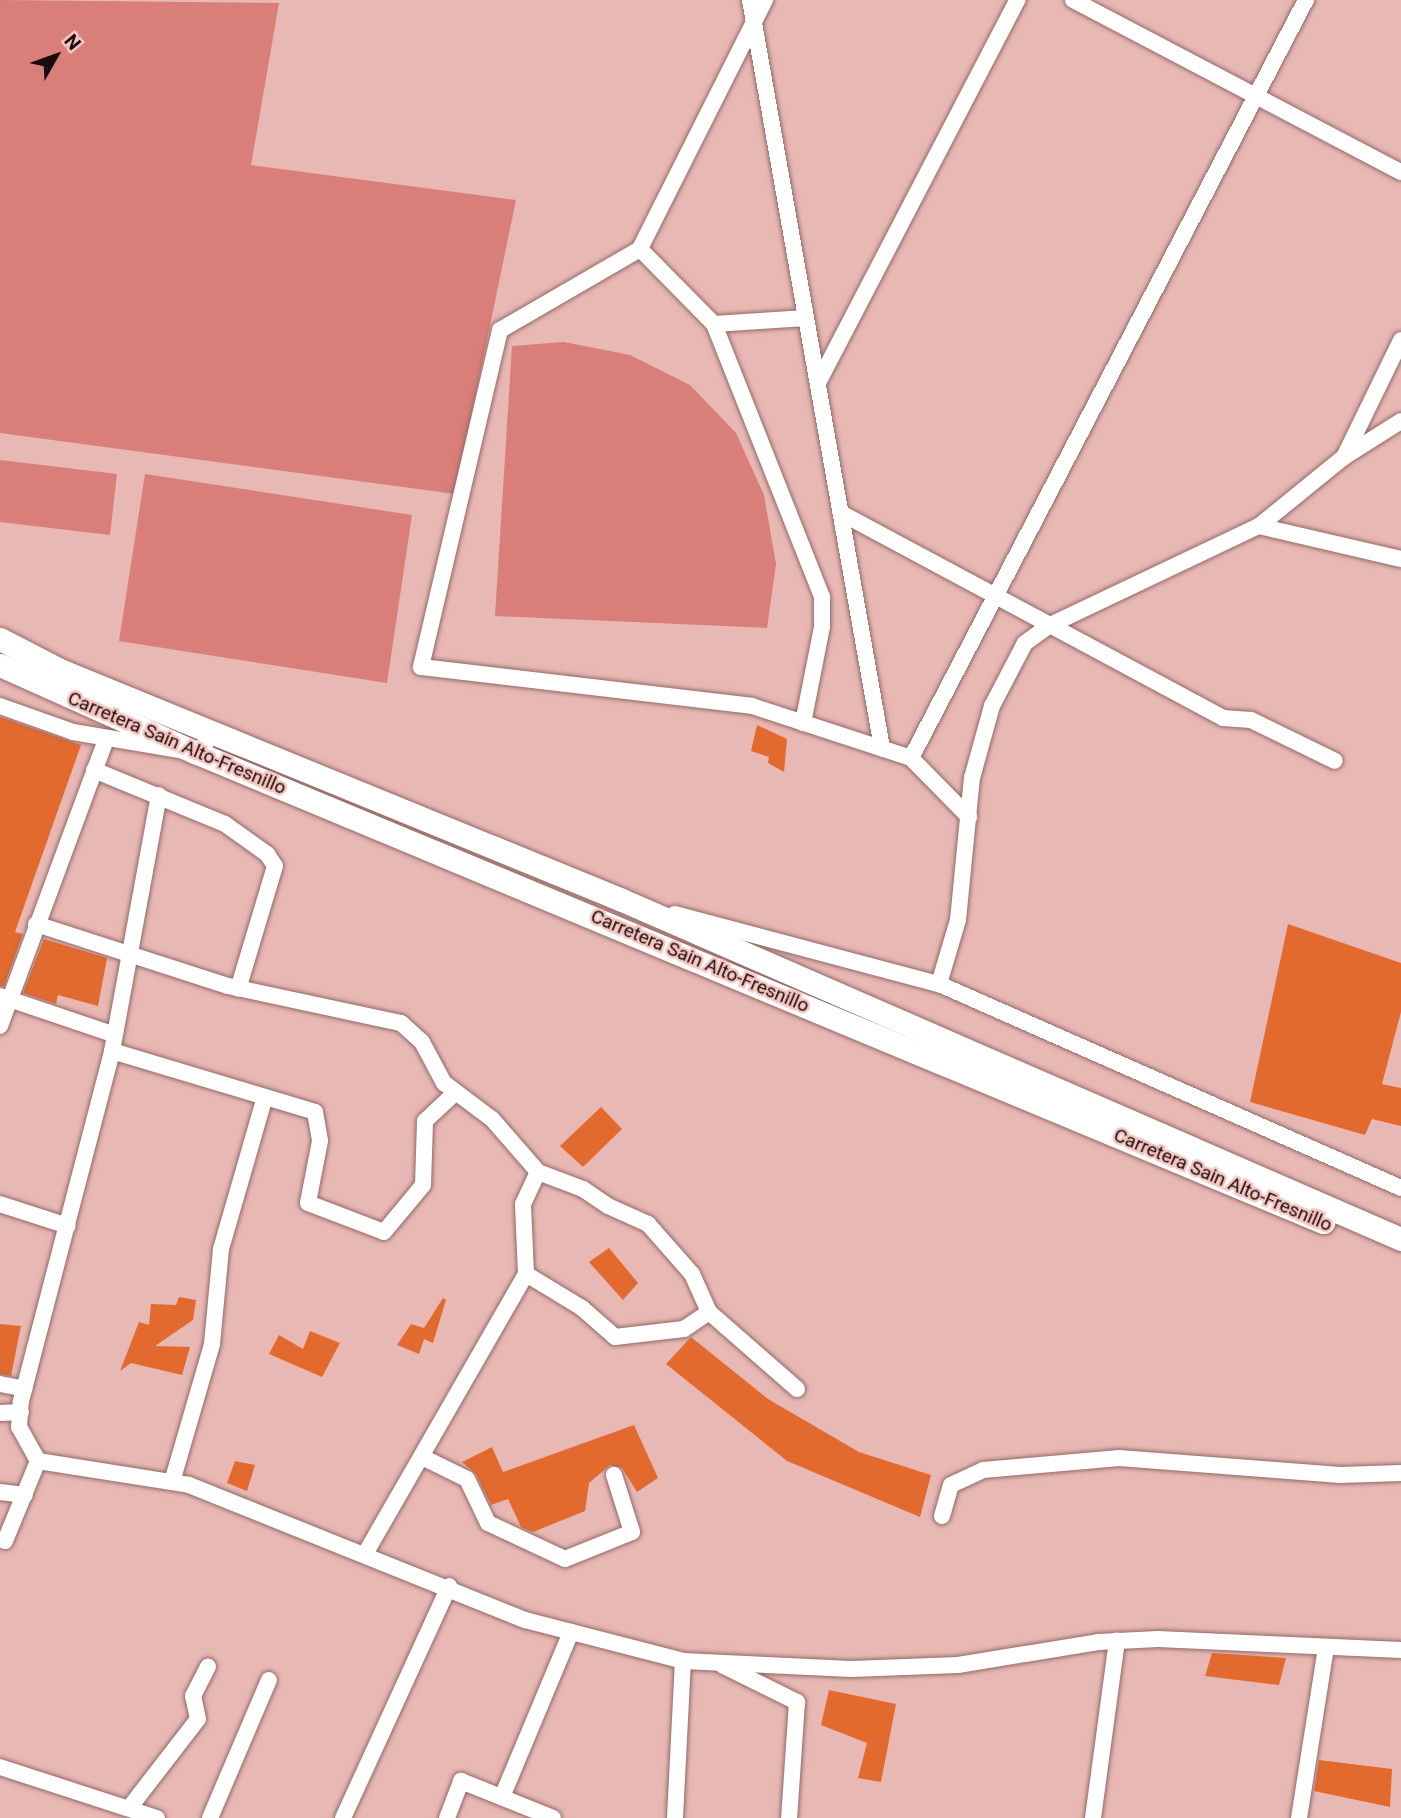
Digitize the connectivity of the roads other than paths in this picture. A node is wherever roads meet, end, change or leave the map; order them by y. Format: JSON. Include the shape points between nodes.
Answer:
{"nodes":[{"id":1,"x":750,"y":0,"type":"edge"},
{"id":2,"x":765,"y":0,"type":"edge"},
{"id":3,"x":1017,"y":0,"type":"edge"},
{"id":4,"x":1073,"y":0,"type":"edge"},
{"id":5,"x":1306,"y":0,"type":"edge"},
{"id":6,"x":754,"y":23,"type":"junction"},
{"id":7,"x":1255,"y":96,"type":"junction"},
{"id":8,"x":1401,"y":172,"type":"edge"},
{"id":9,"x":640,"y":249,"type":"junction"},
{"id":10,"x":806,"y":318,"type":"junction"},
{"id":11,"x":714,"y":324,"type":"junction"},
{"id":12,"x":1401,"y":340,"type":"edge"},
{"id":13,"x":818,"y":383,"type":"junction"},
{"id":14,"x":1401,"y":421,"type":"edge"},
{"id":15,"x":1343,"y":457,"type":"junction"},
{"id":16,"x":841,"y":513,"type":"junction"},
{"id":17,"x":1259,"y":526,"type":"junction"},
{"id":18,"x":1401,"y":559,"type":"edge"},
{"id":19,"x":995,"y":597,"type":"junction"},
{"id":20,"x":1048,"y":626,"type":"junction"},
{"id":21,"x":0,"y":639,"type":"edge"},
{"id":22,"x":0,"y":665,"type":"edge"},
{"id":23,"x":0,"y":706,"type":"edge"},
{"id":24,"x":803,"y":723,"type":"junction"},
{"id":25,"x":212,"y":734,"type":"junction"},
{"id":26,"x":106,"y":740,"type":"junction"},
{"id":27,"x":882,"y":748,"type":"junction"},
{"id":28,"x":197,"y":753,"type":"junction"},
{"id":29,"x":911,"y":758,"type":"junction"},
{"id":30,"x":1335,"y":761,"type":"dead end"},
{"id":31,"x":94,"y":770,"type":"junction"},
{"id":32,"x":159,"y":795,"type":"junction"},
{"id":33,"x":969,"y":817,"type":"junction"},
{"id":34,"x":622,"y":900,"type":"junction"},
{"id":35,"x":590,"y":915,"type":"junction"},
{"id":36,"x":36,"y":925,"type":"junction"},
{"id":37,"x":130,"y":955,"type":"junction"},
{"id":38,"x":939,"y":984,"type":"junction"},
{"id":39,"x":238,"y":989,"type":"junction"},
{"id":40,"x":5,"y":998,"type":"edge"},
{"id":41,"x":0,"y":1026,"type":"edge"},
{"id":42,"x":114,"y":1043,"type":"junction"},
{"id":43,"x":454,"y":1094,"type":"junction"},
{"id":44,"x":265,"y":1097,"type":"junction"},
{"id":45,"x":538,"y":1172,"type":"junction"},
{"id":46,"x":1401,"y":1188,"type":"edge"},
{"id":47,"x":0,"y":1204,"type":"edge"},
{"id":48,"x":68,"y":1226,"type":"junction"},
{"id":49,"x":1401,"y":1239,"type":"edge"},
{"id":50,"x":1401,"y":1255,"type":"edge"},
{"id":51,"x":526,"y":1274,"type":"junction"},
{"id":52,"x":709,"y":1312,"type":"junction"},
{"id":53,"x":0,"y":1384,"type":"edge"},
{"id":54,"x":25,"y":1390,"type":"junction"},
{"id":55,"x":797,"y":1390,"type":"dead end"},
{"id":56,"x":21,"y":1412,"type":"junction"},
{"id":57,"x":0,"y":1413,"type":"edge"},
{"id":58,"x":422,"y":1457,"type":"junction"},
{"id":59,"x":38,"y":1461,"type":"junction"},
{"id":60,"x":1401,"y":1473,"type":"edge"},
{"id":61,"x":614,"y":1475,"type":"dead end"},
{"id":62,"x":172,"y":1482,"type":"junction"},
{"id":63,"x":0,"y":1492,"type":"edge"},
{"id":64,"x":25,"y":1495,"type":"junction"},
{"id":65,"x":943,"y":1516,"type":"dead end"},
{"id":66,"x":5,"y":1541,"type":"dead end"},
{"id":67,"x":365,"y":1554,"type":"junction"},
{"id":68,"x":449,"y":1586,"type":"junction"},
{"id":69,"x":571,"y":1632,"type":"junction"},
{"id":70,"x":1117,"y":1641,"type":"junction"},
{"id":71,"x":1326,"y":1647,"type":"junction"},
{"id":72,"x":1401,"y":1650,"type":"edge"},
{"id":73,"x":682,"y":1661,"type":"junction"},
{"id":74,"x":716,"y":1663,"type":"junction"},
{"id":75,"x":208,"y":1667,"type":"dead end"},
{"id":76,"x":269,"y":1680,"type":"dead end"},
{"id":77,"x":0,"y":1767,"type":"edge"},
{"id":78,"x":502,"y":1797,"type":"junction"},
{"id":79,"x":130,"y":1807,"type":"junction"},
{"id":80,"x":157,"y":1818,"type":"edge"},
{"id":81,"x":210,"y":1818,"type":"edge"},
{"id":82,"x":343,"y":1818,"type":"edge"},
{"id":83,"x":447,"y":1818,"type":"edge"},
{"id":84,"x":553,"y":1818,"type":"edge"},
{"id":85,"x":675,"y":1818,"type":"edge"},
{"id":86,"x":789,"y":1818,"type":"edge"},
{"id":87,"x":1093,"y":1818,"type":"edge"},
{"id":88,"x":1299,"y":1818,"type":"edge"}],
"edges":[{"from":1,"to":6,"type":"street"},
{"from":2,"to":6,"type":"street"},
{"from":3,"to":13,"type":"street"},
{"from":4,"to":7,"type":"street"},
{"from":5,"to":7,"type":"street"},
{"from":6,"to":9,"type":"street"},
{"from":6,"to":10,"type":"street"},
{"from":7,"to":8,"type":"street"},
{"from":7,"to":19,"type":"street"},
{"from":9,"to":11,"type":"street"},
{"from":9,"to":24,"type":"street","via":[[500,330],[421,667],[752,706]]},
{"from":10,"to":11,"type":"street"},
{"from":10,"to":13,"type":"street"},
{"from":11,"to":24,"type":"street","via":[[822,597],[822,627]]},
{"from":12,"to":15,"type":"street"},
{"from":13,"to":16,"type":"street"},
{"from":14,"to":15,"type":"street"},
{"from":15,"to":17,"type":"street"},
{"from":16,"to":19,"type":"street"},
{"from":16,"to":27,"type":"street"},
{"from":17,"to":18,"type":"street"},
{"from":17,"to":20,"type":"street"},
{"from":19,"to":20,"type":"street"},
{"from":19,"to":29,"type":"street"},
{"from":20,"to":30,"type":"street","via":[[1223,718],[1251,720]]},
{"from":20,"to":33,"type":"street","via":[[1024,643],[992,706],[972,778]]},
{"from":21,"to":25,"type":"main road","via":[[62,671]]},
{"from":22,"to":28,"type":"main road","name":"Carretera Sain Alto-Fresnillo"},
{"from":23,"to":26,"type":"street","via":[[43,725]]},
{"from":24,"to":27,"type":"street"},
{"from":25,"to":28,"type":"street"},
{"from":25,"to":34,"type":"main road"},
{"from":26,"to":28,"type":"street"},
{"from":26,"to":31,"type":"street"},
{"from":27,"to":29,"type":"street"},
{"from":28,"to":35,"type":"main road","name":"Carretera Sain Alto-Fresnillo"},
{"from":29,"to":33,"type":"street"},
{"from":31,"to":32,"type":"street"},
{"from":31,"to":36,"type":"street"},
{"from":32,"to":37,"type":"street"},
{"from":32,"to":39,"type":"street","via":[[225,824],[267,854],[275,866]]},
{"from":33,"to":38,"type":"street","via":[[958,920]]},
{"from":34,"to":35,"type":"street"},
{"from":34,"to":38,"type":"street"},
{"from":34,"to":49,"type":"main road"},
{"from":35,"to":50,"type":"main road","name":"Carretera Sain Alto-Fresnillo"},
{"from":36,"to":37,"type":"street"},
{"from":36,"to":40,"type":"street"},
{"from":37,"to":39,"type":"street"},
{"from":37,"to":42,"type":"street"},
{"from":38,"to":46,"type":"street"},
{"from":39,"to":43,"type":"street","via":[[371,1019],[393,1018],[422,1042]]},
{"from":40,"to":41,"type":"street"},
{"from":40,"to":42,"type":"street"},
{"from":42,"to":44,"type":"street"},
{"from":42,"to":48,"type":"street"},
{"from":43,"to":44,"type":"street","via":[[425,1121],[423,1185],[384,1232],[308,1203],[320,1141],[315,1112]]},
{"from":43,"to":45,"type":"street","via":[[492,1119]]},
{"from":44,"to":62,"type":"street","via":[[221,1249],[212,1344]]},
{"from":45,"to":51,"type":"street","via":[[523,1204]]},
{"from":45,"to":52,"type":"street","via":[[583,1189],[648,1224],[692,1274]]},
{"from":47,"to":48,"type":"street"},
{"from":48,"to":54,"type":"street"},
{"from":51,"to":52,"type":"street","via":[[582,1308],[615,1337],[684,1329]]},
{"from":51,"to":58,"type":"street"},
{"from":52,"to":55,"type":"street"},
{"from":53,"to":54,"type":"street"},
{"from":54,"to":56,"type":"street"},
{"from":56,"to":57,"type":"street"},
{"from":56,"to":59,"type":"street","via":[[19,1427]]},
{"from":58,"to":61,"type":"street","via":[[467,1479],[488,1523],[565,1559],[632,1532]]},
{"from":58,"to":67,"type":"street"},
{"from":59,"to":62,"type":"street"},
{"from":59,"to":64,"type":"street"},
{"from":60,"to":65,"type":"street","via":[[1340,1475],[1119,1458],[983,1470],[951,1485]]},
{"from":62,"to":67,"type":"street"},
{"from":63,"to":64,"type":"street"},
{"from":64,"to":66,"type":"street"},
{"from":67,"to":68,"type":"street"},
{"from":68,"to":69,"type":"street","via":[[525,1620]]},
{"from":68,"to":82,"type":"street"},
{"from":69,"to":73,"type":"street"},
{"from":69,"to":78,"type":"street"},
{"from":70,"to":71,"type":"street"},
{"from":70,"to":74,"type":"street","via":[[958,1665],[851,1669]]},
{"from":70,"to":87,"type":"street"},
{"from":71,"to":72,"type":"street"},
{"from":71,"to":88,"type":"street"},
{"from":73,"to":74,"type":"street"},
{"from":73,"to":85,"type":"street"},
{"from":74,"to":86,"type":"street","via":[[797,1702]]},
{"from":75,"to":79,"type":"street","via":[[193,1696],[198,1719]]},
{"from":76,"to":81,"type":"street"},
{"from":77,"to":79,"type":"street"},
{"from":78,"to":83,"type":"street","via":[[461,1782]]},
{"from":78,"to":84,"type":"street"},
{"from":79,"to":80,"type":"street"}]}
